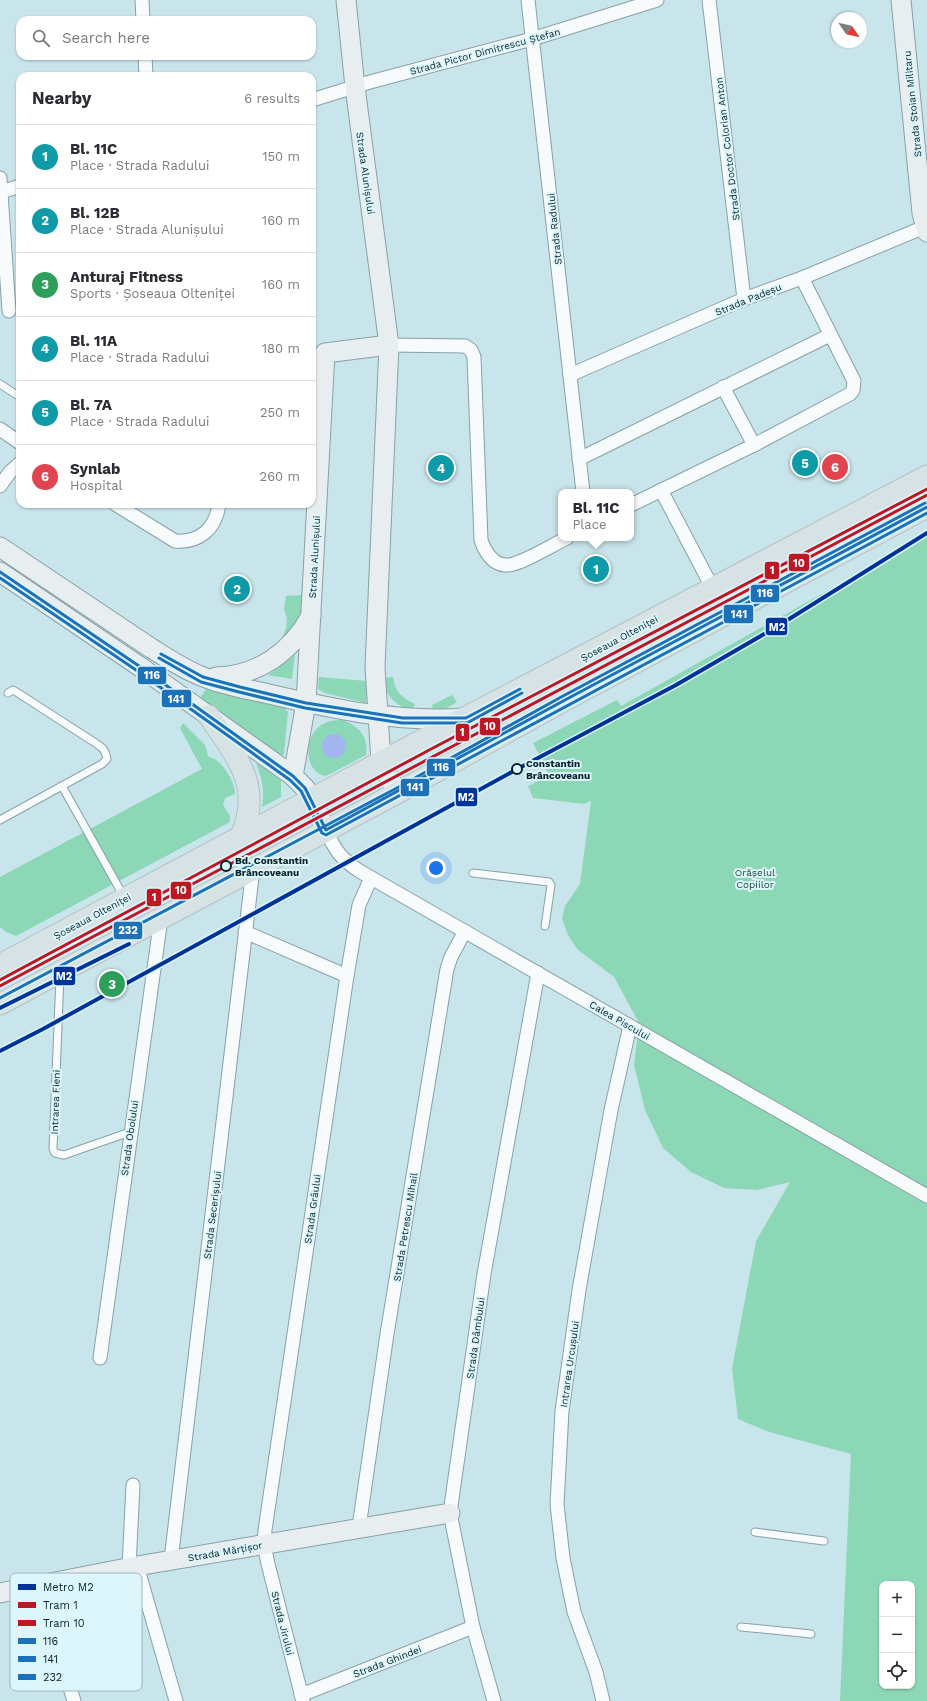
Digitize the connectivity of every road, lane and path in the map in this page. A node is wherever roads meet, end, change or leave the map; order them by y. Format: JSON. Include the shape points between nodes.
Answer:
{"nodes":[{"id":1,"x":142,"y":0,"type":"edge"},
{"id":2,"x":346,"y":0,"type":"edge"},
{"id":3,"x":528,"y":0,"type":"edge"},
{"id":4,"x":657,"y":0,"type":"edge"},
{"id":5,"x":709,"y":0,"type":"edge"},
{"id":6,"x":901,"y":0,"type":"edge"},
{"id":7,"x":143,"y":16,"type":"edge"},
{"id":8,"x":532,"y":39,"type":"junction"},
{"id":9,"x":145,"y":60,"type":"edge"},
{"id":10,"x":146,"y":72,"type":"edge"},
{"id":11,"x":355,"y":87,"type":"junction"},
{"id":12,"x":316,"y":99,"type":"edge"},
{"id":13,"x":0,"y":178,"type":"edge"},
{"id":14,"x":16,"y":187,"type":"edge"},
{"id":15,"x":1,"y":192,"type":"junction"},
{"id":16,"x":926,"y":228,"type":"edge"},
{"id":17,"x":802,"y":278,"type":"junction"},
{"id":18,"x":744,"y":299,"type":"junction"},
{"id":19,"x":10,"y":311,"type":"edge"},
{"id":20,"x":830,"y":335,"type":"junction"},
{"id":21,"x":389,"y":345,"type":"junction"},
{"id":22,"x":318,"y":352,"type":"edge"},
{"id":23,"x":570,"y":375,"type":"junction"},
{"id":24,"x":0,"y":384,"type":"edge"},
{"id":25,"x":723,"y":387,"type":"junction"},
{"id":26,"x":16,"y":394,"type":"edge"},
{"id":27,"x":316,"y":427,"type":"edge"},
{"id":28,"x":0,"y":429,"type":"edge"},
{"id":29,"x":16,"y":440,"type":"edge"},
{"id":30,"x":754,"y":444,"type":"junction"},
{"id":31,"x":580,"y":458,"type":"junction"},
{"id":32,"x":16,"y":467,"type":"edge"},
{"id":33,"x":927,"y":476,"type":"edge"},
{"id":34,"x":0,"y":486,"type":"edge"},
{"id":35,"x":583,"y":489,"type":"edge"},
{"id":36,"x":661,"y":490,"type":"junction"},
{"id":37,"x":634,"y":504,"type":"edge"},
{"id":38,"x":927,"y":507,"type":"edge"},
{"id":39,"x":121,"y":508,"type":"edge"},
{"id":40,"x":219,"y":508,"type":"edge"},
{"id":41,"x":314,"y":508,"type":"edge"},
{"id":42,"x":561,"y":541,"type":"edge"},
{"id":43,"x":0,"y":547,"type":"edge"},
{"id":44,"x":0,"y":572,"type":"edge"},
{"id":45,"x":713,"y":589,"type":"junction"},
{"id":46,"x":311,"y":614,"type":"junction"},
{"id":47,"x":203,"y":677,"type":"junction"},
{"id":48,"x":8,"y":693,"type":"dead end"},
{"id":49,"x":306,"y":703,"type":"junction"},
{"id":50,"x":377,"y":715,"type":"junction"},
{"id":51,"x":209,"y":716,"type":"junction"},
{"id":52,"x":466,"y":718,"type":"junction"},
{"id":53,"x":381,"y":762,"type":"junction"},
{"id":54,"x":293,"y":776,"type":"junction"},
{"id":55,"x":62,"y":786,"type":"junction"},
{"id":56,"x":397,"y":792,"type":"junction"},
{"id":57,"x":312,"y":800,"type":"junction"},
{"id":58,"x":0,"y":820,"type":"edge"},
{"id":59,"x":326,"y":830,"type":"junction"},
{"id":60,"x":240,"y":838,"type":"junction"},
{"id":61,"x":253,"y":869,"type":"junction"},
{"id":62,"x":473,"y":873,"type":"dead end"},
{"id":63,"x":371,"y":878,"type":"junction"},
{"id":64,"x":125,"y":899,"type":"junction"},
{"id":65,"x":161,"y":918,"type":"junction"},
{"id":66,"x":545,"y":926,"type":"dead end"},
{"id":67,"x":465,"y":931,"type":"junction"},
{"id":68,"x":245,"y":932,"type":"junction"},
{"id":69,"x":0,"y":965,"type":"edge"},
{"id":70,"x":60,"y":971,"type":"junction"},
{"id":71,"x":538,"y":973,"type":"junction"},
{"id":72,"x":347,"y":976,"type":"junction"},
{"id":73,"x":2,"y":998,"type":"edge"},
{"id":74,"x":630,"y":1026,"type":"junction"},
{"id":75,"x":130,"y":1132,"type":"junction"},
{"id":76,"x":927,"y":1196,"type":"edge"},
{"id":77,"x":100,"y":1358,"type":"dead end"},
{"id":78,"x":133,"y":1485,"type":"dead end"},
{"id":79,"x":450,"y":1513,"type":"junction"},
{"id":80,"x":359,"y":1527,"type":"junction"},
{"id":81,"x":755,"y":1532,"type":"dead end"},
{"id":82,"x":824,"y":1541,"type":"dead end"},
{"id":83,"x":264,"y":1544,"type":"junction"},
{"id":84,"x":171,"y":1560,"type":"junction"},
{"id":85,"x":133,"y":1566,"type":"junction"},
{"id":86,"x":98,"y":1573,"type":"edge"},
{"id":87,"x":135,"y":1573,"type":"edge"},
{"id":88,"x":10,"y":1591,"type":"edge"},
{"id":89,"x":0,"y":1593,"type":"edge"},
{"id":90,"x":142,"y":1594,"type":"edge"},
{"id":91,"x":741,"y":1626,"type":"dead end"},
{"id":92,"x":473,"y":1627,"type":"junction"},
{"id":93,"x":811,"y":1634,"type":"dead end"},
{"id":94,"x":71,"y":1691,"type":"edge"},
{"id":95,"x":302,"y":1698,"type":"edge"},
{"id":96,"x":74,"y":1701,"type":"edge"},
{"id":97,"x":176,"y":1701,"type":"edge"},
{"id":98,"x":494,"y":1701,"type":"edge"},
{"id":99,"x":603,"y":1701,"type":"edge"}],
"edges":[{"from":1,"to":7,"type":"street"},
{"from":2,"to":11,"type":"street","name":"Strada Alunișului"},
{"from":3,"to":8,"type":"street","name":"Strada Radului"},
{"from":4,"to":8,"type":"street","name":"Strada Pictor Dimitrescu Ștefan"},
{"from":5,"to":18,"type":"street","name":"Strada Doctor Colorian Anton"},
{"from":6,"to":16,"type":"street","name":"Strada Stoian Militaru","via":[[922,213]]},
{"from":8,"to":11,"type":"street","name":"Strada Pictor Dimitrescu Ștefan"},
{"from":8,"to":23,"type":"street","name":"Strada Radului"},
{"from":9,"to":10,"type":"street"},
{"from":11,"to":12,"type":"street","name":"Strada Pictor Dimitrescu Ștefan"},
{"from":11,"to":21,"type":"street","name":"Strada Alunișului"},
{"from":13,"to":15,"type":"street"},
{"from":14,"to":15,"type":"street"},
{"from":15,"to":19,"type":"street"},
{"from":16,"to":17,"type":"street","name":"Strada Padeșu"},
{"from":17,"to":18,"type":"street","name":"Strada Padeșu"},
{"from":17,"to":20,"type":"street"},
{"from":18,"to":23,"type":"street","name":"Strada Padeșu"},
{"from":20,"to":25,"type":"street"},
{"from":20,"to":30,"type":"street","via":[[854,381],[853,390],[844,399]]},
{"from":21,"to":22,"type":"street","name":"Strada Alunișului"},
{"from":21,"to":42,"type":"street","via":[[465,346],[471,350],[474,357],[481,540],[486,552],[501,564],[512,565]]},
{"from":21,"to":50,"type":"street","name":"Strada Alunișului","via":[[374,667]]},
{"from":22,"to":27,"type":"street","name":"Strada Alunișului"},
{"from":23,"to":31,"type":"street","name":"Strada Radului"},
{"from":24,"to":26,"type":"lane"},
{"from":25,"to":30,"type":"street"},
{"from":25,"to":31,"type":"street"},
{"from":28,"to":29,"type":"street"},
{"from":30,"to":36,"type":"street"},
{"from":31,"to":35,"type":"street","name":"Strada Radului"},
{"from":32,"to":34,"type":"street"},
{"from":33,"to":45,"type":"main road","name":"Șoseaua Olteniței"},
{"from":36,"to":37,"type":"street"},
{"from":36,"to":45,"type":"street"},
{"from":38,"to":56,"type":"main road"},
{"from":39,"to":40,"type":"street","via":[[174,541],[184,542],[207,532],[218,515]]},
{"from":41,"to":46,"type":"street","name":"Strada Alunișului"},
{"from":43,"to":47,"type":"street","via":[[151,648]]},
{"from":44,"to":51,"type":"street"},
{"from":45,"to":52,"type":"main road","name":"Șoseaua Olteniței"},
{"from":46,"to":47,"type":"street","via":[[304,629],[292,644],[271,661],[247,673]]},
{"from":46,"to":49,"type":"street","name":"Strada Alunișului"},
{"from":47,"to":49,"type":"street"},
{"from":48,"to":55,"type":"lane","via":[[13,690],[18,693],[97,744],[106,754],[102,764]]},
{"from":49,"to":50,"type":"street"},
{"from":49,"to":54,"type":"street","name":"Strada Alunișului"},
{"from":50,"to":52,"type":"street","via":[[422,719]]},
{"from":50,"to":53,"type":"street","name":"Strada Alunișului"},
{"from":51,"to":54,"type":"street"},
{"from":51,"to":60,"type":"main road","via":[[237,758],[249,791],[249,816]]},
{"from":52,"to":53,"type":"main road","name":"Șoseaua Olteniței"},
{"from":53,"to":56,"type":"street","name":"Strada Alunișului"},
{"from":53,"to":57,"type":"main road","name":"Șoseaua Olteniței"},
{"from":54,"to":57,"type":"street"},
{"from":55,"to":58,"type":"lane"},
{"from":55,"to":64,"type":"lane"},
{"from":56,"to":59,"type":"main road"},
{"from":57,"to":59,"type":"street"},
{"from":57,"to":60,"type":"main road","name":"Șoseaua Olteniței"},
{"from":59,"to":61,"type":"main road"},
{"from":59,"to":63,"type":"street","name":"Calea Piscului","via":[[334,849],[345,861]]},
{"from":60,"to":64,"type":"main road","name":"Șoseaua Olteniței"},
{"from":61,"to":65,"type":"main road"},
{"from":61,"to":68,"type":"street","name":"Strada Secerișului"},
{"from":62,"to":66,"type":"lane","via":[[549,882],[551,886]]},
{"from":63,"to":67,"type":"street","name":"Calea Piscului"},
{"from":63,"to":72,"type":"street","name":"Strada Grâului","via":[[359,906]]},
{"from":64,"to":69,"type":"main road","name":"Șoseaua Olteniței"},
{"from":65,"to":70,"type":"main road"},
{"from":65,"to":75,"type":"street","name":"Strada Obolului"},
{"from":67,"to":71,"type":"street","name":"Calea Piscului"},
{"from":67,"to":80,"type":"street","name":"Strada Petrescu Mihail","via":[[447,969],[387,1334]]},
{"from":68,"to":72,"type":"street"},
{"from":68,"to":84,"type":"street","name":"Strada Secerișului"},
{"from":70,"to":73,"type":"main road"},
{"from":70,"to":75,"type":"lane","name":"Intrarea Fieni","via":[[53,1148],[55,1153],[64,1155]]},
{"from":71,"to":74,"type":"street","name":"Calea Piscului"},
{"from":71,"to":79,"type":"street","name":"Strada Dâmbului","via":[[484,1274]]},
{"from":72,"to":83,"type":"street","name":"Strada Grâului"},
{"from":74,"to":76,"type":"street","name":"Calea Piscului"},
{"from":74,"to":99,"type":"street","name":"Intrarea Urcușului","via":[[599,1175],[579,1290],[562,1411],[557,1504],[563,1558],[574,1612],[596,1672]]},
{"from":75,"to":77,"type":"street","name":"Strada Obolului"},
{"from":78,"to":85,"type":"street"},
{"from":79,"to":80,"type":"street","name":"Strada Mărțișor"},
{"from":79,"to":92,"type":"street","name":"Strada Dâmbului"},
{"from":80,"to":83,"type":"street","name":"Strada Mărțișor"},
{"from":81,"to":82,"type":"lane"},
{"from":83,"to":84,"type":"street","name":"Strada Mărțișor"},
{"from":83,"to":95,"type":"street","name":"Strada Jirului"},
{"from":84,"to":85,"type":"street","name":"Strada Mărțișor"},
{"from":85,"to":86,"type":"street","name":"Strada Mărțișor"},
{"from":85,"to":87,"type":"street"},
{"from":88,"to":89,"type":"street","name":"Strada Mărțișor"},
{"from":90,"to":97,"type":"street"},
{"from":91,"to":93,"type":"lane"},
{"from":92,"to":95,"type":"street","name":"Strada Ghindei"},
{"from":92,"to":98,"type":"street","name":"Strada Dâmbului"},
{"from":94,"to":96,"type":"street"}]}
